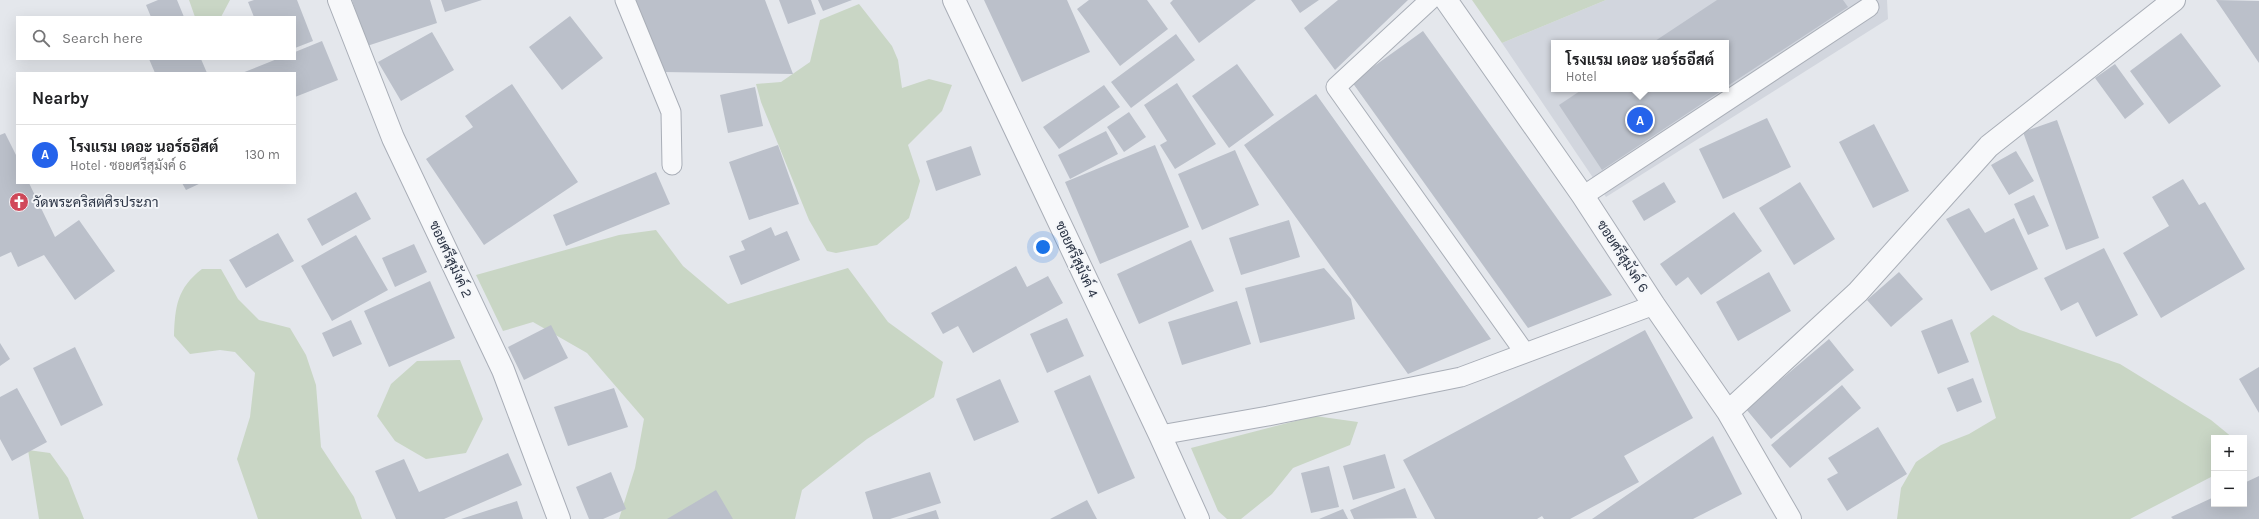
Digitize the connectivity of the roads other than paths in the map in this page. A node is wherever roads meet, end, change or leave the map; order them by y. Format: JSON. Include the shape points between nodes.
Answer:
{"nodes":[{"id":1,"x":339,"y":0,"type":"edge"},
{"id":2,"x":625,"y":0,"type":"edge"},
{"id":3,"x":954,"y":0,"type":"edge"},
{"id":4,"x":1430,"y":0,"type":"edge"},
{"id":5,"x":1446,"y":0,"type":"edge"},
{"id":6,"x":2174,"y":0,"type":"edge"},
{"id":7,"x":1869,"y":7,"type":"dead end"},
{"id":8,"x":672,"y":165,"type":"dead end"},
{"id":9,"x":1583,"y":196,"type":"junction"},
{"id":10,"x":1654,"y":305,"type":"junction"},
{"id":11,"x":1525,"y":353,"type":"junction"},
{"id":12,"x":1728,"y":412,"type":"junction"},
{"id":13,"x":1160,"y":435,"type":"junction"},
{"id":14,"x":559,"y":519,"type":"edge"},
{"id":15,"x":1198,"y":519,"type":"edge"},
{"id":16,"x":1790,"y":519,"type":"edge"}],
"edges":[{"from":1,"to":14,"type":"street","name":"ซอยศรีสุมังค์ 2","via":[[394,138],[503,370]]},
{"from":2,"to":8,"type":"lane","via":[[670,112]]},
{"from":3,"to":13,"type":"street","name":"ซอยศรีสุมังค์ 4"},
{"from":4,"to":11,"type":"lane","via":[[1336,87]]},
{"from":5,"to":9,"type":"street","name":"ซอยศรีสุมังค์ 6"},
{"from":6,"to":12,"type":"street","via":[[1989,146],[1858,292]]},
{"from":7,"to":9,"type":"lane"},
{"from":9,"to":10,"type":"street","name":"ซอยศรีสุมังค์ 6"},
{"from":10,"to":11,"type":"lane"},
{"from":10,"to":12,"type":"street","name":"ซอยศรีสุมังค์ 6"},
{"from":11,"to":13,"type":"lane","via":[[1461,377]]},
{"from":12,"to":16,"type":"street","name":"ซอยศรีสุมังค์ 6"},
{"from":13,"to":15,"type":"street","name":"ซอยศรีสุมังค์ 4"}]}
